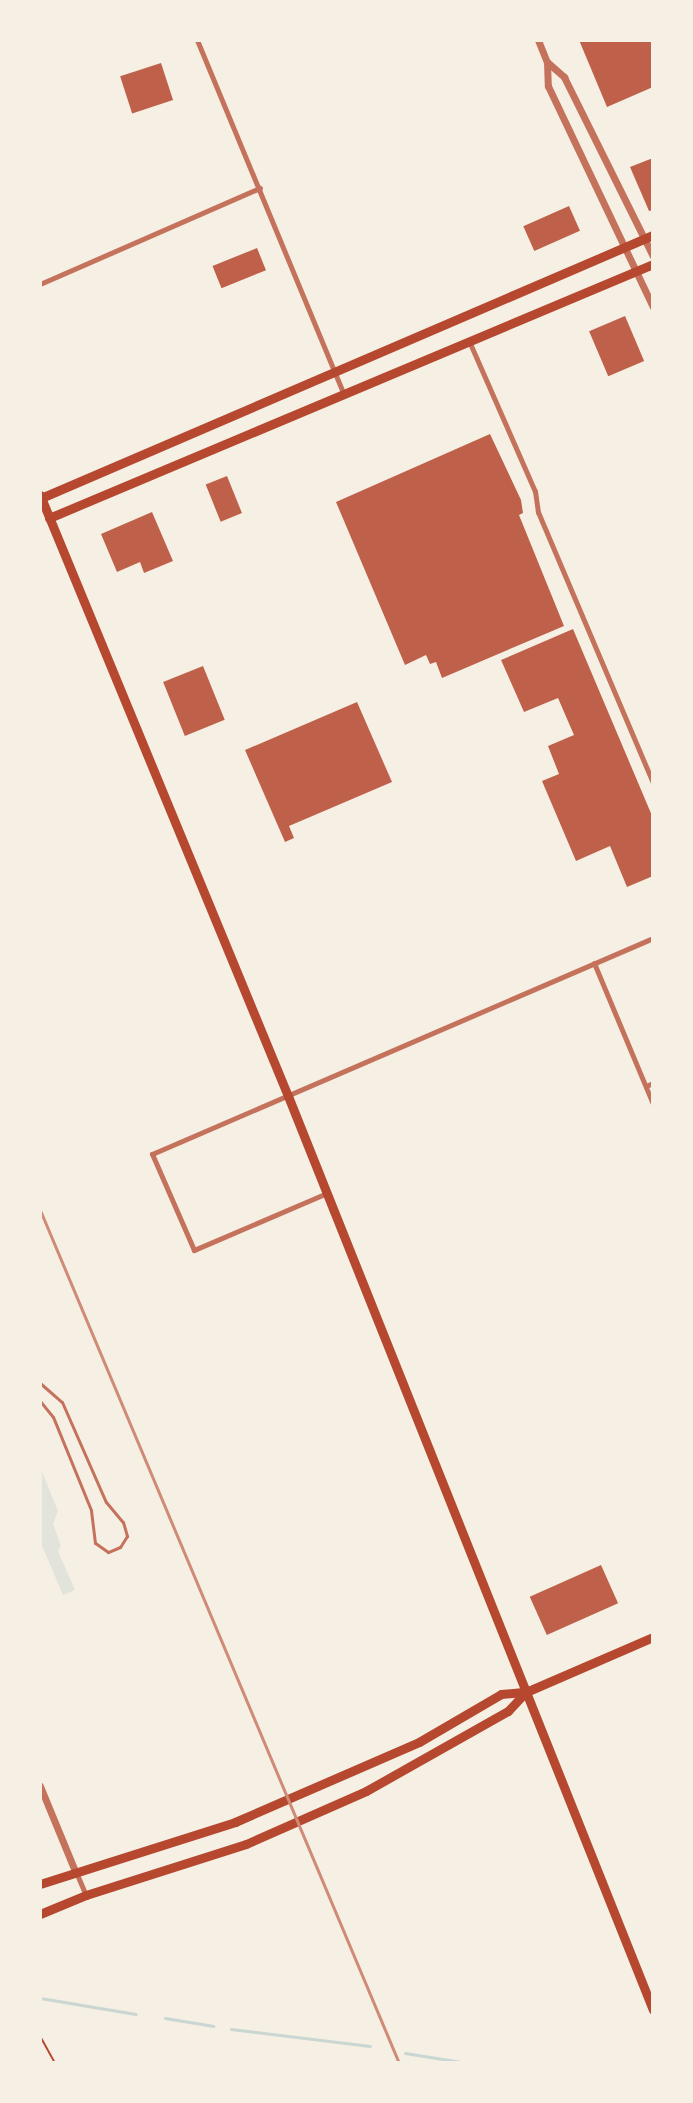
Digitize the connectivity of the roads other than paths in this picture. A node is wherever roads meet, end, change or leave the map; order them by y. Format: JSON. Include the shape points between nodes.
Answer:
{"nodes":[{"id":1,"x":197,"y":40,"type":"edge"},
{"id":2,"x":538,"y":40,"type":"edge"},
{"id":3,"x":547,"y":62,"type":"junction"},
{"id":4,"x":260,"y":188,"type":"junction"},
{"id":5,"x":648,"y":238,"type":"edge"},
{"id":6,"x":627,"y":248,"type":"junction"},
{"id":7,"x":653,"y":256,"type":"edge"},
{"id":8,"x":653,"y":264,"type":"edge"},
{"id":9,"x":638,"y":269,"type":"junction"},
{"id":10,"x":40,"y":284,"type":"edge"},
{"id":11,"x":653,"y":307,"type":"edge"},
{"id":12,"x":469,"y":340,"type":"junction"},
{"id":13,"x":335,"y":372,"type":"junction"},
{"id":14,"x":343,"y":392,"type":"junction"},
{"id":15,"x":40,"y":497,"type":"edge"},
{"id":16,"x":49,"y":518,"type":"junction"},
{"id":17,"x":653,"y":783,"type":"edge"},
{"id":18,"x":653,"y":938,"type":"edge"},
{"id":19,"x":594,"y":963,"type":"junction"},
{"id":20,"x":653,"y":1083,"type":"edge"},
{"id":21,"x":646,"y":1086,"type":"junction"},
{"id":22,"x":288,"y":1096,"type":"junction"},
{"id":23,"x":653,"y":1104,"type":"edge"},
{"id":24,"x":327,"y":1193,"type":"junction"},
{"id":25,"x":40,"y":1383,"type":"edge"},
{"id":26,"x":40,"y":1401,"type":"edge"},
{"id":27,"x":653,"y":1637,"type":"edge"},
{"id":28,"x":526,"y":1692,"type":"junction"},
{"id":29,"x":40,"y":1786,"type":"edge"},
{"id":30,"x":75,"y":1871,"type":"junction"},
{"id":31,"x":40,"y":1884,"type":"edge"},
{"id":32,"x":86,"y":1895,"type":"junction"},
{"id":33,"x":40,"y":1914,"type":"edge"},
{"id":34,"x":653,"y":2010,"type":"edge"}],
"edges":[{"from":1,"to":4,"type":"street"},
{"from":2,"to":3,"type":"street"},
{"from":3,"to":5,"type":"street","via":[[564,77]]},
{"from":3,"to":6,"type":"street","via":[[548,86]]},
{"from":4,"to":10,"type":"street"},
{"from":4,"to":13,"type":"street"},
{"from":5,"to":6,"type":"main road"},
{"from":5,"to":7,"type":"street"},
{"from":6,"to":9,"type":"street"},
{"from":6,"to":13,"type":"main road"},
{"from":8,"to":9,"type":"main road"},
{"from":9,"to":11,"type":"street"},
{"from":9,"to":12,"type":"main road"},
{"from":12,"to":14,"type":"main road"},
{"from":12,"to":17,"type":"street"},
{"from":13,"to":14,"type":"street"},
{"from":13,"to":15,"type":"main road"},
{"from":14,"to":16,"type":"main road"},
{"from":15,"to":16,"type":"main road"},
{"from":16,"to":22,"type":"main road"},
{"from":18,"to":19,"type":"street"},
{"from":19,"to":21,"type":"street"},
{"from":19,"to":22,"type":"street"},
{"from":20,"to":21,"type":"street"},
{"from":21,"to":23,"type":"street"},
{"from":22,"to":24,"type":"main road"},
{"from":22,"to":24,"type":"street","via":[[152,1154],[194,1250]]},
{"from":24,"to":28,"type":"main road"},
{"from":25,"to":26,"type":"lane","via":[[62,1402],[106,1502],[123,1522],[127,1536],[120,1547],[108,1552],[95,1543],[91,1510],[53,1417]]},
{"from":27,"to":28,"type":"main road"},
{"from":28,"to":30,"type":"main road","via":[[501,1694],[419,1742],[235,1822]]},
{"from":28,"to":32,"type":"main road","via":[[508,1711],[366,1791],[246,1844]]},
{"from":28,"to":34,"type":"main road"},
{"from":29,"to":30,"type":"street"},
{"from":30,"to":31,"type":"main road"},
{"from":30,"to":32,"type":"street"},
{"from":32,"to":33,"type":"main road"}]}
